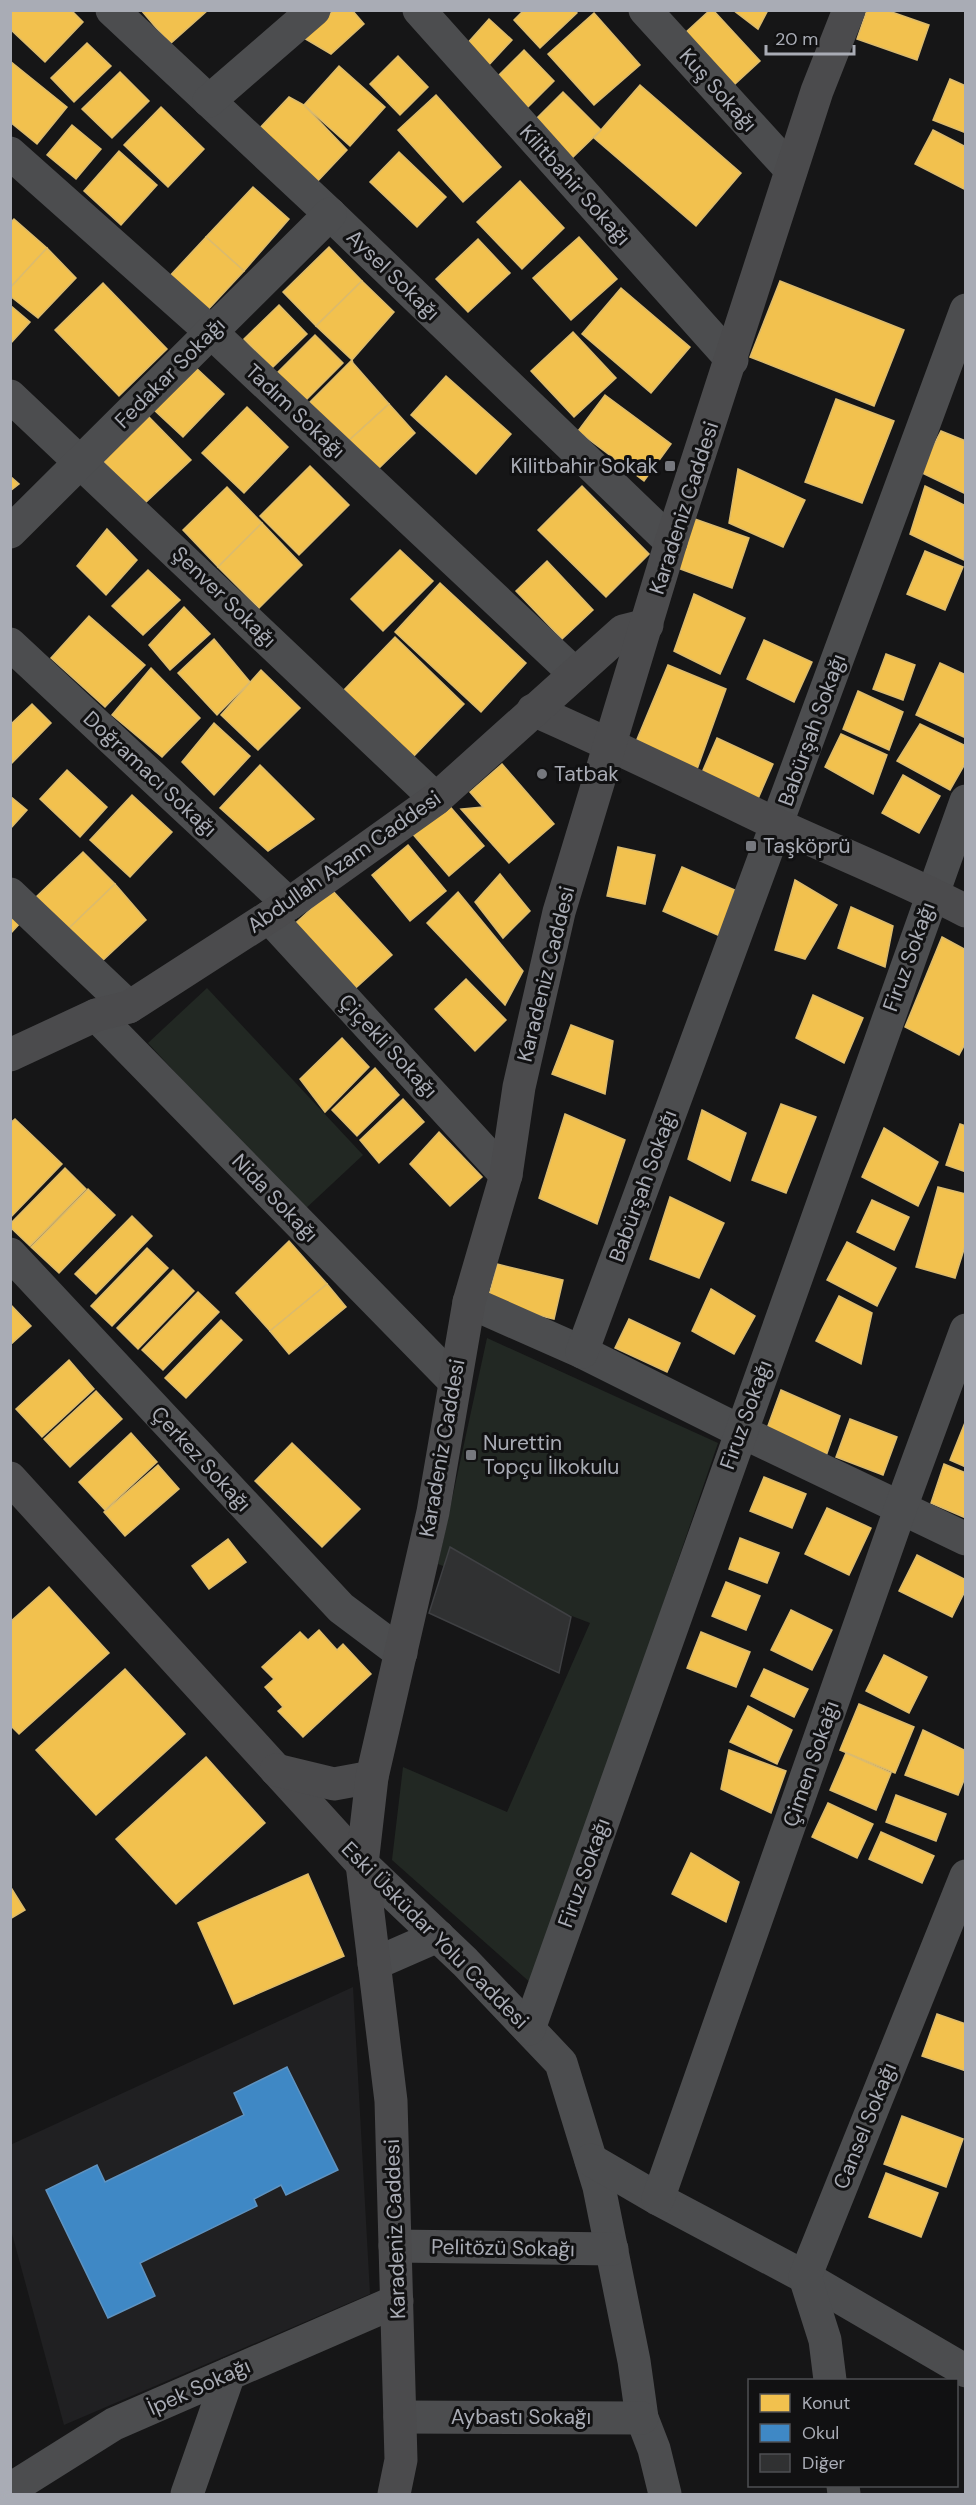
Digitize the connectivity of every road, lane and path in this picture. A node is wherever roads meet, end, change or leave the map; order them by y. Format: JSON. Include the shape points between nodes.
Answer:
{"nodes":[{"id":1,"x":112,"y":10,"type":"edge"},
{"id":2,"x":314,"y":10,"type":"edge"},
{"id":3,"x":419,"y":10,"type":"edge"},
{"id":4,"x":645,"y":10,"type":"edge"},
{"id":5,"x":849,"y":10,"type":"edge"},
{"id":6,"x":209,"y":101,"type":"junction"},
{"id":7,"x":10,"y":153,"type":"edge"},
{"id":8,"x":791,"y":170,"type":"junction"},
{"id":9,"x":330,"y":214,"type":"junction"},
{"id":10,"x":966,"y":310,"type":"edge"},
{"id":11,"x":210,"y":332,"type":"junction"},
{"id":12,"x":732,"y":360,"type":"junction"},
{"id":13,"x":10,"y":396,"type":"edge"},
{"id":14,"x":81,"y":462,"type":"junction"},
{"id":15,"x":10,"y":532,"type":"edge"},
{"id":16,"x":671,"y":542,"type":"junction"},
{"id":17,"x":647,"y":625,"type":"junction"},
{"id":18,"x":10,"y":644,"type":"edge"},
{"id":19,"x":575,"y":674,"type":"junction"},
{"id":20,"x":533,"y":710,"type":"junction"},
{"id":21,"x":611,"y":744,"type":"junction"},
{"id":22,"x":436,"y":799,"type":"junction"},
{"id":23,"x":966,"y":801,"type":"edge"},
{"id":24,"x":777,"y":825,"type":"junction"},
{"id":25,"x":931,"y":893,"type":"junction"},
{"id":26,"x":10,"y":894,"type":"edge"},
{"id":27,"x":279,"y":911,"type":"junction"},
{"id":28,"x":966,"y":911,"type":"edge"},
{"id":29,"x":129,"y":1007,"type":"junction"},
{"id":30,"x":96,"y":1015,"type":"junction"},
{"id":31,"x":10,"y":1055,"type":"edge"},
{"id":32,"x":506,"y":1175,"type":"junction"},
{"id":33,"x":10,"y":1254,"type":"edge"},
{"id":34,"x":470,"y":1302,"type":"junction"},
{"id":35,"x":966,"y":1330,"type":"edge"},
{"id":36,"x":582,"y":1352,"type":"junction"},
{"id":37,"x":454,"y":1381,"type":"junction"},
{"id":38,"x":740,"y":1431,"type":"junction"},
{"id":39,"x":10,"y":1478,"type":"edge"},
{"id":40,"x":901,"y":1507,"type":"junction"},
{"id":41,"x":966,"y":1539,"type":"edge"},
{"id":42,"x":401,"y":1653,"type":"junction"},
{"id":43,"x":276,"y":1770,"type":"junction"},
{"id":44,"x":372,"y":1777,"type":"junction"},
{"id":45,"x":362,"y":1864,"type":"junction"},
{"id":46,"x":966,"y":1876,"type":"edge"},
{"id":47,"x":438,"y":1936,"type":"junction"},
{"id":48,"x":374,"y":1964,"type":"junction"},
{"id":49,"x":529,"y":2029,"type":"junction"},
{"id":50,"x":591,"y":2160,"type":"junction"},
{"id":51,"x":658,"y":2199,"type":"junction"},
{"id":52,"x":395,"y":2246,"type":"junction"},
{"id":53,"x":612,"y":2249,"type":"junction"},
{"id":54,"x":805,"y":2277,"type":"junction"},
{"id":55,"x":397,"y":2301,"type":"junction"},
{"id":56,"x":966,"y":2371,"type":"edge"},
{"id":57,"x":229,"y":2374,"type":"junction"},
{"id":58,"x":830,"y":2379,"type":"edge"},
{"id":59,"x":400,"y":2416,"type":"junction"},
{"id":60,"x":642,"y":2418,"type":"junction"},
{"id":61,"x":10,"y":2491,"type":"edge"},
{"id":62,"x":187,"y":2494,"type":"edge"},
{"id":63,"x":394,"y":2494,"type":"edge"},
{"id":64,"x":665,"y":2494,"type":"edge"}],
"edges":[{"from":1,"to":6,"type":"street","name":"Aysel Sokağı"},
{"from":2,"to":6,"type":"street"},
{"from":3,"to":12,"type":"street","name":"Kilitbahir Sokağı"},
{"from":4,"to":8,"type":"street","name":"Kuş Sokağı"},
{"from":5,"to":8,"type":"street","name":"Karadeniz Caddesi"},
{"from":6,"to":9,"type":"street","name":"Aysel Sokağı"},
{"from":7,"to":11,"type":"street","name":"Tadım Sokağı"},
{"from":8,"to":12,"type":"street","name":"Karadeniz Caddesi"},
{"from":9,"to":11,"type":"street","name":"Fedakar Sokağı"},
{"from":9,"to":16,"type":"street","name":"Aysel Sokağı"},
{"from":10,"to":24,"type":"street","name":"Babürşah Sokağı"},
{"from":11,"to":14,"type":"street","name":"Fedakar Sokağı"},
{"from":11,"to":19,"type":"street","name":"Tadım Sokağı"},
{"from":12,"to":16,"type":"street","name":"Karadeniz Caddesi"},
{"from":13,"to":14,"type":"street","name":"Şenver Sokağı"},
{"from":14,"to":15,"type":"street","name":"Fedakar Sokağı"},
{"from":14,"to":22,"type":"street","name":"Şenver Sokağı"},
{"from":16,"to":17,"type":"street","name":"Karadeniz Caddesi"},
{"from":17,"to":19,"type":"street","name":"Abdullah Azam Caddesi","via":[[623,631]]},
{"from":17,"to":21,"type":"street","name":"Karadeniz Caddesi"},
{"from":18,"to":27,"type":"street","name":"Doğramacı Sokağı"},
{"from":19,"to":20,"type":"street","name":"Abdullah Azam Caddesi"},
{"from":20,"to":21,"type":"street"},
{"from":20,"to":22,"type":"street","name":"Abdullah Azam Caddesi"},
{"from":21,"to":24,"type":"street"},
{"from":21,"to":32,"type":"street","name":"Karadeniz Caddesi","via":[[559,912],[519,1087]]},
{"from":22,"to":27,"type":"street","name":"Abdullah Azam Caddesi"},
{"from":23,"to":25,"type":"street","name":"Firuz Sokağı"},
{"from":24,"to":25,"type":"street"},
{"from":24,"to":36,"type":"street","name":"Babürşah Sokağı"},
{"from":25,"to":28,"type":"street"},
{"from":25,"to":38,"type":"street","name":"Firuz Sokağı"},
{"from":26,"to":29,"type":"street"},
{"from":27,"to":29,"type":"street","name":"Abdullah Azam Caddesi"},
{"from":27,"to":32,"type":"street","name":"Çiçekli Sokağı"},
{"from":29,"to":30,"type":"street","name":"Abdullah Azam Caddesi"},
{"from":30,"to":31,"type":"street","name":"Abdullah Azam Caddesi"},
{"from":30,"to":37,"type":"street","name":"Nida Sokağı"},
{"from":32,"to":34,"type":"street","name":"Karadeniz Caddesi"},
{"from":33,"to":42,"type":"street","name":"Çerkez Sokağı","via":[[341,1608]]},
{"from":34,"to":36,"type":"street"},
{"from":34,"to":37,"type":"street","name":"Karadeniz Caddesi"},
{"from":35,"to":40,"type":"street","name":"Çimen Sokağı"},
{"from":36,"to":38,"type":"street"},
{"from":37,"to":42,"type":"street","name":"Karadeniz Caddesi","via":[[433,1512]]},
{"from":38,"to":40,"type":"street"},
{"from":38,"to":49,"type":"street","name":"Firuz Sokağı"},
{"from":39,"to":43,"type":"street","name":"Eski Üsküdar Yolu Caddesi"},
{"from":40,"to":41,"type":"street"},
{"from":40,"to":51,"type":"street","name":"Çimen Sokağı"},
{"from":42,"to":44,"type":"street","name":"Karadeniz Caddesi"},
{"from":43,"to":44,"type":"street","via":[[334,1784]]},
{"from":43,"to":45,"type":"street","name":"Eski Üsküdar Yolu Caddesi"},
{"from":44,"to":45,"type":"street","name":"Karadeniz Caddesi"},
{"from":45,"to":47,"type":"street","name":"Eski Üsküdar Yolu Caddesi"},
{"from":45,"to":48,"type":"street","name":"Karadeniz Caddesi"},
{"from":46,"to":54,"type":"street","name":"Cansel Sokağı"},
{"from":47,"to":48,"type":"street"},
{"from":47,"to":49,"type":"street","name":"Eski Üsküdar Yolu Caddesi"},
{"from":48,"to":52,"type":"street","name":"Karadeniz Caddesi","via":[[391,2101]]},
{"from":49,"to":50,"type":"street","name":"Eski Üsküdar Yolu Caddesi","via":[[561,2063]]},
{"from":50,"to":51,"type":"street"},
{"from":50,"to":53,"type":"street","name":"Eski Üsküdar Yolu Caddesi"},
{"from":51,"to":54,"type":"street"},
{"from":52,"to":53,"type":"street","name":"Pelitözü Sokağı"},
{"from":52,"to":55,"type":"street","name":"Karadeniz Caddesi"},
{"from":53,"to":60,"type":"street","name":"Eski Üsküdar Yolu Caddesi"},
{"from":54,"to":56,"type":"street"},
{"from":54,"to":58,"type":"street","via":[[825,2340]]},
{"from":55,"to":57,"type":"street","name":"İpek Sokağı"},
{"from":55,"to":59,"type":"street","name":"Karadeniz Caddesi"},
{"from":57,"to":61,"type":"street","name":"İpek Sokağı","via":[[114,2424]]},
{"from":57,"to":62,"type":"street"},
{"from":59,"to":60,"type":"street","name":"Aybastı Sokağı"},
{"from":59,"to":63,"type":"street","name":"Karadeniz Caddesi","via":[[401,2460]]},
{"from":60,"to":64,"type":"street","name":"Eski Üsküdar Yolu Caddesi"}]}
